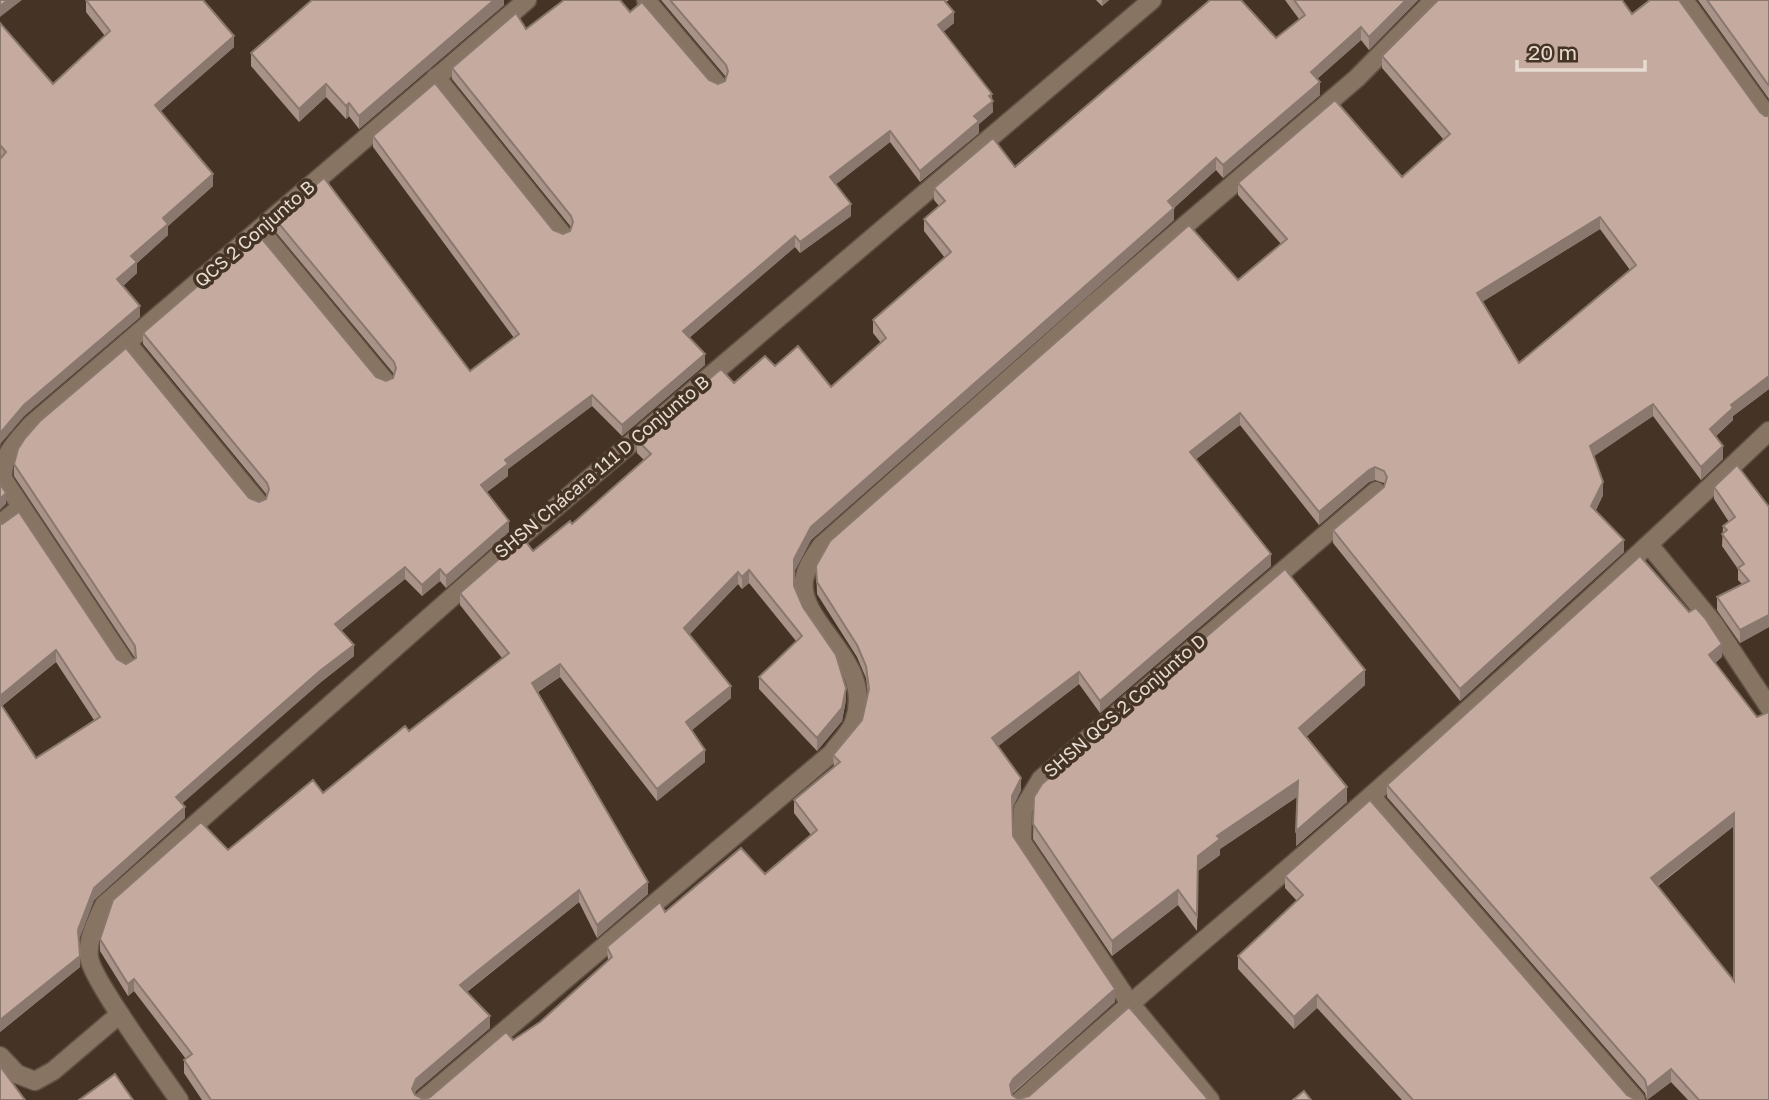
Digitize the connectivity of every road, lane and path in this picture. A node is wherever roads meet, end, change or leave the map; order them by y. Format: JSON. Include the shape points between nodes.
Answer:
{"nodes":[{"id":1,"x":527,"y":0,"type":"edge"},
{"id":2,"x":646,"y":0,"type":"edge"},
{"id":3,"x":1152,"y":0,"type":"edge"},
{"id":4,"x":1434,"y":0,"type":"edge"},
{"id":5,"x":1684,"y":0,"type":"edge"},
{"id":6,"x":436,"y":77,"type":"junction"},
{"id":7,"x":717,"y":84,"type":"edge"},
{"id":8,"x":1769,"y":118,"type":"edge"},
{"id":9,"x":260,"y":230,"type":"junction"},
{"id":10,"x":562,"y":234,"type":"edge"},
{"id":11,"x":128,"y":344,"type":"junction"},
{"id":12,"x":385,"y":382,"type":"edge"},
{"id":13,"x":1769,"y":431,"type":"edge"},
{"id":14,"x":1376,"y":491,"type":"edge"},
{"id":15,"x":258,"y":502,"type":"edge"},
{"id":16,"x":21,"y":507,"type":"junction"},
{"id":17,"x":0,"y":524,"type":"edge"},
{"id":18,"x":1650,"y":545,"type":"junction"},
{"id":19,"x":126,"y":664,"type":"edge"},
{"id":20,"x":1769,"y":707,"type":"edge"},
{"id":21,"x":1371,"y":796,"type":"junction"},
{"id":22,"x":1129,"y":1003,"type":"junction"},
{"id":23,"x":120,"y":1014,"type":"junction"},
{"id":24,"x":0,"y":1056,"type":"edge"},
{"id":25,"x":179,"y":1100,"type":"edge"},
{"id":26,"x":423,"y":1100,"type":"edge"},
{"id":27,"x":1021,"y":1100,"type":"edge"},
{"id":28,"x":1210,"y":1100,"type":"edge"},
{"id":29,"x":1636,"y":1100,"type":"edge"}],
"edges":[{"from":1,"to":6,"type":"street","name":"QCS 2 Conjunto B"},
{"from":2,"to":7,"type":"street"},
{"from":3,"to":23,"type":"street","name":"SHSN Chácara 111 D Conjunto B","via":[[512,544],[104,905],[89,940],[89,960]]},
{"from":4,"to":26,"type":"street","via":[[1357,78],[821,546],[806,572],[805,596],[844,656],[859,693],[853,724],[832,753]]},
{"from":5,"to":8,"type":"street"},
{"from":6,"to":9,"type":"street","name":"QCS 2 Conjunto B"},
{"from":6,"to":10,"type":"street"},
{"from":9,"to":11,"type":"street","name":"QCS 2 Conjunto B"},
{"from":9,"to":12,"type":"street"},
{"from":11,"to":15,"type":"street"},
{"from":11,"to":16,"type":"street","name":"QCS 2 Conjunto B","via":[[32,424],[8,450],[3,479]]},
{"from":13,"to":18,"type":"street"},
{"from":14,"to":22,"type":"street","name":"SHSN QCS 2 Conjunto D","via":[[1041,779],[1023,809],[1022,842]]},
{"from":16,"to":17,"type":"street"},
{"from":16,"to":19,"type":"street"},
{"from":18,"to":20,"type":"street","via":[[1714,624]]},
{"from":18,"to":21,"type":"street"},
{"from":21,"to":22,"type":"street"},
{"from":21,"to":29,"type":"street"},
{"from":22,"to":27,"type":"street"},
{"from":22,"to":28,"type":"street","name":"SHSN QCS 2 Conjunto D"},
{"from":23,"to":24,"type":"street","via":[[35,1081],[17,1074]]},
{"from":23,"to":25,"type":"street"}]}
